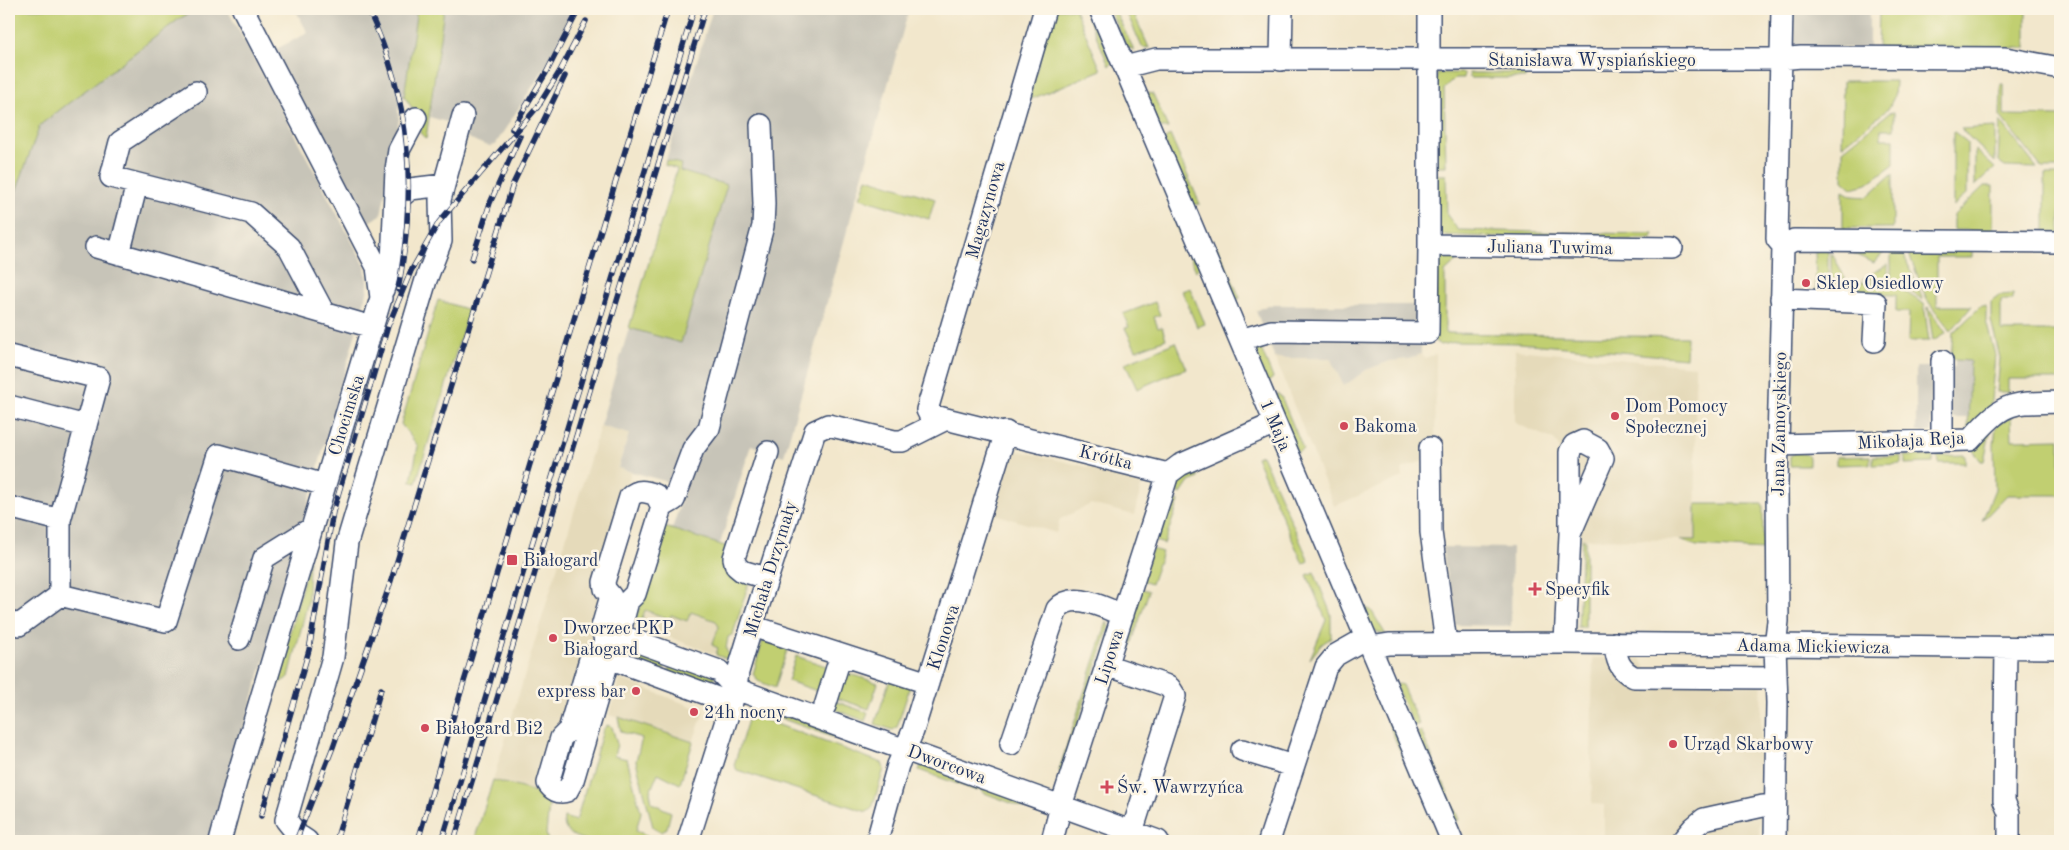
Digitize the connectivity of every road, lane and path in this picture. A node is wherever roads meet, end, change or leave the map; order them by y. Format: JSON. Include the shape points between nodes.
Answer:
{"nodes":[{"id":1,"x":244,"y":9,"type":"edge"},
{"id":2,"x":1045,"y":9,"type":"edge"},
{"id":3,"x":1100,"y":9,"type":"edge"},
{"id":4,"x":1282,"y":9,"type":"edge"},
{"id":5,"x":1429,"y":9,"type":"edge"},
{"id":6,"x":1782,"y":9,"type":"edge"},
{"id":7,"x":1780,"y":59,"type":"junction"},
{"id":8,"x":1281,"y":60,"type":"junction"},
{"id":9,"x":1428,"y":60,"type":"junction"},
{"id":10,"x":1125,"y":67,"type":"junction"},
{"id":11,"x":2060,"y":68,"type":"edge"},
{"id":12,"x":196,"y":92,"type":"dead end"},
{"id":13,"x":463,"y":116,"type":"dead end"},
{"id":14,"x":416,"y":118,"type":"dead end"},
{"id":15,"x":760,"y":125,"type":"dead end"},
{"id":16,"x":137,"y":184,"type":"junction"},
{"id":17,"x":444,"y":185,"type":"junction"},
{"id":18,"x":395,"y":202,"type":"junction"},
{"id":19,"x":2060,"y":242,"type":"edge"},
{"id":20,"x":1429,"y":245,"type":"junction"},
{"id":21,"x":1783,"y":246,"type":"junction"},
{"id":22,"x":96,"y":247,"type":"dead end"},
{"id":23,"x":1672,"y":248,"type":"dead end"},
{"id":24,"x":119,"y":254,"type":"junction"},
{"id":25,"x":1782,"y":298,"type":"junction"},
{"id":26,"x":380,"y":300,"type":"junction"},
{"id":27,"x":324,"y":313,"type":"junction"},
{"id":28,"x":372,"y":327,"type":"junction"},
{"id":29,"x":1240,"y":340,"type":"junction"},
{"id":30,"x":1874,"y":341,"type":"dead end"},
{"id":31,"x":9,"y":356,"type":"edge"},
{"id":32,"x":1942,"y":361,"type":"dead end"},
{"id":33,"x":2060,"y":402,"type":"edge"},
{"id":34,"x":9,"y":406,"type":"edge"},
{"id":35,"x":937,"y":415,"type":"junction"},
{"id":36,"x":1275,"y":423,"type":"junction"},
{"id":37,"x":86,"y":426,"type":"junction"},
{"id":38,"x":1006,"y":432,"type":"junction"},
{"id":39,"x":1942,"y":441,"type":"junction"},
{"id":40,"x":1778,"y":445,"type":"junction"},
{"id":41,"x":1430,"y":448,"type":"dead end"},
{"id":42,"x":768,"y":452,"type":"dead end"},
{"id":43,"x":1168,"y":474,"type":"junction"},
{"id":44,"x":325,"y":485,"type":"junction"},
{"id":45,"x":9,"y":507,"type":"edge"},
{"id":46,"x":662,"y":507,"type":"junction"},
{"id":47,"x":60,"y":520,"type":"junction"},
{"id":48,"x":312,"y":528,"type":"junction"},
{"id":49,"x":1570,"y":534,"type":"dead end"},
{"id":50,"x":766,"y":578,"type":"junction"},
{"id":51,"x":60,"y":595,"type":"junction"},
{"id":52,"x":620,"y":598,"type":"junction"},
{"id":53,"x":1123,"y":615,"type":"junction"},
{"id":54,"x":9,"y":622,"type":"edge"},
{"id":55,"x":752,"y":626,"type":"junction"},
{"id":56,"x":239,"y":639,"type":"dead end"},
{"id":57,"x":1368,"y":643,"type":"junction"},
{"id":58,"x":1446,"y":643,"type":"junction"},
{"id":59,"x":1565,"y":643,"type":"junction"},
{"id":60,"x":1615,"y":644,"type":"junction"},
{"id":61,"x":609,"y":645,"type":"junction"},
{"id":62,"x":1775,"y":646,"type":"junction"},
{"id":63,"x":2006,"y":648,"type":"junction"},
{"id":64,"x":2060,"y":648,"type":"edge"},
{"id":65,"x":841,"y":655,"type":"junction"},
{"id":66,"x":1106,"y":665,"type":"junction"},
{"id":67,"x":1775,"y":678,"type":"junction"},
{"id":68,"x":928,"y":683,"type":"junction"},
{"id":69,"x":734,"y":696,"type":"junction"},
{"id":70,"x":825,"y":706,"type":"dead end"},
{"id":71,"x":1010,"y":744,"type":"dead end"},
{"id":72,"x":904,"y":748,"type":"junction"},
{"id":73,"x":1242,"y":750,"type":"dead end"},
{"id":74,"x":1293,"y":766,"type":"junction"},
{"id":75,"x":1061,"y":806,"type":"junction"},
{"id":76,"x":1775,"y":806,"type":"junction"},
{"id":77,"x":1132,"y":832,"type":"junction"},
{"id":78,"x":220,"y":841,"type":"edge"},
{"id":79,"x":307,"y":841,"type":"edge"},
{"id":80,"x":688,"y":841,"type":"edge"},
{"id":81,"x":877,"y":841,"type":"edge"},
{"id":82,"x":1052,"y":841,"type":"edge"},
{"id":83,"x":1158,"y":841,"type":"edge"},
{"id":84,"x":1269,"y":841,"type":"edge"},
{"id":85,"x":1452,"y":841,"type":"edge"},
{"id":86,"x":1682,"y":841,"type":"edge"},
{"id":87,"x":1775,"y":841,"type":"edge"},
{"id":88,"x":2009,"y":841,"type":"edge"}],
"edges":[{"from":1,"to":26,"type":"street","name":"Chocimska","via":[[377,267]]},
{"from":2,"to":35,"type":"street","name":"Magazynowa"},
{"from":3,"to":10,"type":"street","name":"1 Maja"},
{"from":4,"to":8,"type":"street"},
{"from":5,"to":9,"type":"street"},
{"from":6,"to":7,"type":"street","name":"Jana Zamoyskiego"},
{"from":7,"to":9,"type":"street","name":"Stanisława Wyspiańskiego"},
{"from":7,"to":11,"type":"street","name":"Stanisława Wyspiańskiego","via":[[2005,58]]},
{"from":7,"to":21,"type":"street","name":"Jana Zamoyskiego","via":[[1777,239]]},
{"from":8,"to":9,"type":"street","name":"Stanisława Wyspiańskiego"},
{"from":8,"to":10,"type":"street","name":"Stanisława Wyspiańskiego","via":[[1154,59]]},
{"from":9,"to":20,"type":"street"},
{"from":10,"to":29,"type":"street","name":"1 Maja"},
{"from":12,"to":16,"type":"street","via":[[120,142],[111,177]]},
{"from":13,"to":17,"type":"street"},
{"from":14,"to":18,"type":"street","via":[[399,150]]},
{"from":15,"to":46,"type":"street","via":[[764,204],[758,251],[709,428],[693,449],[674,500]]},
{"from":16,"to":24,"type":"street"},
{"from":16,"to":27,"type":"street","via":[[250,213],[289,247]]},
{"from":17,"to":18,"type":"street","via":[[410,189]]},
{"from":17,"to":79,"type":"street","via":[[440,207],[441,241],[426,280],[347,543],[333,657],[286,820]]},
{"from":18,"to":26,"type":"street","via":[[392,263]]},
{"from":19,"to":21,"type":"street","via":[[1794,240]]},
{"from":20,"to":23,"type":"street","name":"Juliana Tuwima"},
{"from":20,"to":29,"type":"street","via":[[1428,333],[1271,331]]},
{"from":21,"to":25,"type":"street","name":"Jana Zamoyskiego"},
{"from":22,"to":24,"type":"street"},
{"from":24,"to":27,"type":"street"},
{"from":25,"to":30,"type":"street","via":[[1876,303]]},
{"from":25,"to":40,"type":"street","name":"Jana Zamoyskiego"},
{"from":26,"to":28,"type":"street","name":"Chocimska"},
{"from":27,"to":28,"type":"street"},
{"from":28,"to":44,"type":"street","name":"Chocimska"},
{"from":29,"to":36,"type":"street","name":"1 Maja"},
{"from":31,"to":37,"type":"street","via":[[99,378]]},
{"from":32,"to":39,"type":"street"},
{"from":33,"to":39,"type":"street","name":"Mikołaja Reja","via":[[2020,403],[2007,407],[1993,414],[1970,440]]},
{"from":34,"to":37,"type":"street"},
{"from":35,"to":38,"type":"street","name":"Krótka"},
{"from":35,"to":50,"type":"street","name":"Michała Drzymały","via":[[909,439],[898,442],[828,425],[817,429]]},
{"from":36,"to":43,"type":"street","via":[[1180,465]]},
{"from":36,"to":57,"type":"street","name":"1 Maja"},
{"from":37,"to":47,"type":"street"},
{"from":38,"to":43,"type":"street","name":"Krótka"},
{"from":38,"to":68,"type":"street","name":"Klonowa"},
{"from":39,"to":40,"type":"street","name":"Mikołaja Reja"},
{"from":40,"to":62,"type":"street","name":"Jana Zamoyskiego","via":[[1778,621]]},
{"from":41,"to":58,"type":"street","via":[[1431,532]]},
{"from":42,"to":50,"type":"street","via":[[734,558],[742,571]]},
{"from":43,"to":53,"type":"street","name":"Lipowa"},
{"from":44,"to":48,"type":"street","name":"Chocimska"},
{"from":44,"to":51,"type":"street","via":[[219,454],[166,622]]},
{"from":45,"to":47,"type":"street"},
{"from":46,"to":52,"type":"street","via":[[635,594]]},
{"from":46,"to":52,"type":"street","via":[[656,495],[648,492],[640,491],[630,497],[604,582],[605,589]]},
{"from":47,"to":51,"type":"street"},
{"from":48,"to":56,"type":"street","via":[[264,558]]},
{"from":48,"to":78,"type":"street","name":"Chocimska"},
{"from":49,"to":59,"type":"street"},
{"from":50,"to":55,"type":"street","name":"Michała Drzymały"},
{"from":51,"to":54,"type":"street","via":[[19,625]]},
{"from":52,"to":61,"type":"street"},
{"from":53,"to":66,"type":"street","name":"Lipowa"},
{"from":53,"to":71,"type":"street","via":[[1076,600],[1068,601],[1057,610]]},
{"from":55,"to":65,"type":"street"},
{"from":55,"to":69,"type":"street","name":"Michała Drzymały"},
{"from":57,"to":58,"type":"street","name":"Adama Mickiewicza"},
{"from":57,"to":74,"type":"street","via":[[1336,655],[1326,667]]},
{"from":57,"to":85,"type":"street","name":"1 Maja"},
{"from":58,"to":59,"type":"street","name":"Adama Mickiewicza"},
{"from":59,"to":60,"type":"street","name":"Adama Mickiewicza"},
{"from":60,"to":62,"type":"street","name":"Adama Mickiewicza"},
{"from":60,"to":67,"type":"street","via":[[1618,663],[1634,677]]},
{"from":61,"to":61,"type":"street","via":[[590,659],[568,730],[561,738],[548,784],[557,792],[567,791],[573,780]]},
{"from":61,"to":69,"type":"street","via":[[719,672]]},
{"from":62,"to":63,"type":"street","name":"Adama Mickiewicza"},
{"from":62,"to":67,"type":"street","name":"Jana Zamoyskiego"},
{"from":63,"to":64,"type":"street","name":"Adama Mickiewicza"},
{"from":63,"to":88,"type":"street","via":[[2004,801],[2010,813]]},
{"from":65,"to":68,"type":"street"},
{"from":65,"to":70,"type":"street"},
{"from":66,"to":75,"type":"street","name":"Lipowa"},
{"from":66,"to":77,"type":"street","via":[[1165,685],[1175,696]]},
{"from":67,"to":76,"type":"street","name":"Jana Zamoyskiego"},
{"from":68,"to":72,"type":"street","name":"Klonowa","via":[[913,731]]},
{"from":69,"to":72,"type":"street","name":"Dworcowa"},
{"from":69,"to":80,"type":"street","name":"Michała Drzymały"},
{"from":72,"to":75,"type":"street","name":"Dworcowa"},
{"from":72,"to":81,"type":"street","name":"Klonowa"},
{"from":73,"to":74,"type":"street"},
{"from":74,"to":84,"type":"street"},
{"from":75,"to":77,"type":"street","name":"Dworcowa"},
{"from":75,"to":82,"type":"street","name":"Lipowa"},
{"from":76,"to":86,"type":"street","via":[[1704,819]]},
{"from":76,"to":87,"type":"street","name":"Jana Zamoyskiego"},
{"from":77,"to":83,"type":"street","name":"Dworcowa"}]}
